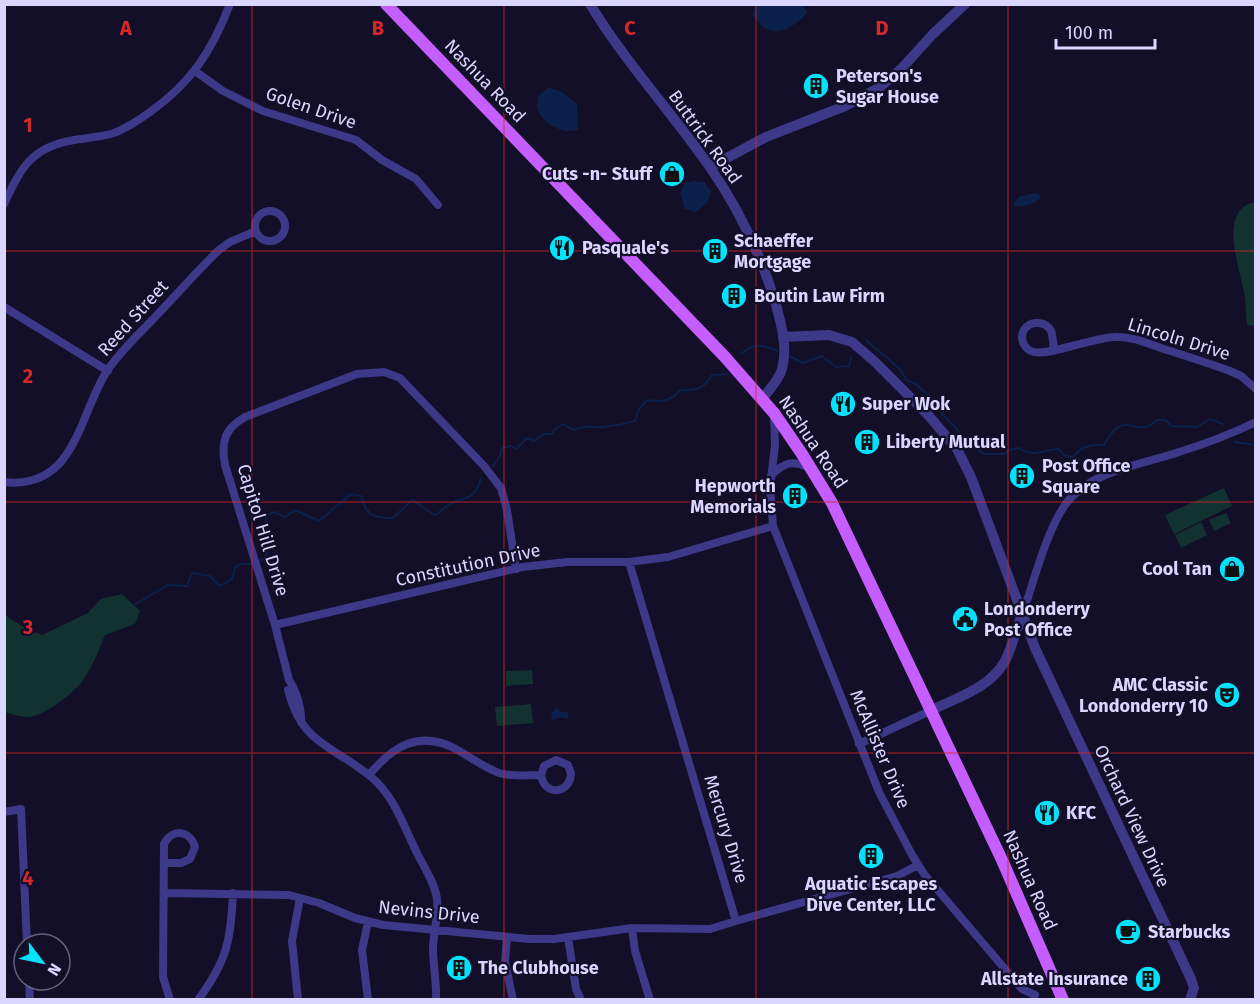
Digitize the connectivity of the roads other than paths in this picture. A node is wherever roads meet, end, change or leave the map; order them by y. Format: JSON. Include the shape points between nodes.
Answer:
{"nodes":[{"id":1,"x":230,"y":4,"type":"edge"},
{"id":2,"x":386,"y":4,"type":"edge"},
{"id":3,"x":590,"y":4,"type":"edge"},
{"id":4,"x":965,"y":4,"type":"edge"},
{"id":5,"x":195,"y":71,"type":"junction"},
{"id":6,"x":710,"y":167,"type":"junction"},
{"id":7,"x":4,"y":204,"type":"edge"},
{"id":8,"x":438,"y":205,"type":"dead end"},
{"id":9,"x":256,"y":231,"type":"dead end"},
{"id":10,"x":4,"y":307,"type":"edge"},
{"id":11,"x":783,"y":337,"type":"junction"},
{"id":12,"x":1054,"y":349,"type":"dead end"},
{"id":13,"x":108,"y":371,"type":"junction"},
{"id":14,"x":1256,"y":388,"type":"edge"},
{"id":15,"x":762,"y":399,"type":"junction"},
{"id":16,"x":774,"y":413,"type":"junction"},
{"id":17,"x":1256,"y":422,"type":"edge"},
{"id":18,"x":812,"y":468,"type":"junction"},
{"id":19,"x":771,"y":474,"type":"junction"},
{"id":20,"x":4,"y":482,"type":"edge"},
{"id":21,"x":773,"y":526,"type":"junction"},
{"id":22,"x":629,"y":562,"type":"junction"},
{"id":23,"x":516,"y":569,"type":"junction"},
{"id":24,"x":1022,"y":617,"type":"junction"},
{"id":25,"x":275,"y":626,"type":"junction"},
{"id":26,"x":1011,"y":646,"type":"junction"},
{"id":27,"x":1035,"y":648,"type":"junction"},
{"id":28,"x":932,"y":710,"type":"junction"},
{"id":29,"x":859,"y":744,"type":"junction"},
{"id":30,"x":369,"y":775,"type":"junction"},
{"id":31,"x":541,"y":775,"type":"dead end"},
{"id":32,"x":4,"y":812,"type":"edge"},
{"id":33,"x":164,"y":863,"type":"dead end"},
{"id":34,"x":918,"y":865,"type":"junction"},
{"id":35,"x":165,"y":893,"type":"junction"},
{"id":36,"x":232,"y":893,"type":"junction"},
{"id":37,"x":300,"y":898,"type":"junction"},
{"id":38,"x":736,"y":921,"type":"junction"},
{"id":39,"x":368,"y":922,"type":"junction"},
{"id":40,"x":632,"y":928,"type":"junction"},
{"id":41,"x":434,"y":930,"type":"junction"},
{"id":42,"x":26,"y":932,"type":"edge"},
{"id":43,"x":507,"y":937,"type":"junction"},
{"id":44,"x":568,"y":937,"type":"junction"},
{"id":45,"x":1035,"y":995,"type":"dead end"},
{"id":46,"x":170,"y":999,"type":"edge"},
{"id":47,"x":198,"y":999,"type":"edge"},
{"id":48,"x":298,"y":999,"type":"edge"},
{"id":49,"x":368,"y":999,"type":"edge"},
{"id":50,"x":436,"y":999,"type":"edge"},
{"id":51,"x":513,"y":999,"type":"edge"},
{"id":52,"x":581,"y":999,"type":"edge"},
{"id":53,"x":650,"y":999,"type":"edge"},
{"id":54,"x":1063,"y":999,"type":"edge"},
{"id":55,"x":1190,"y":999,"type":"edge"}],
"edges":[{"from":1,"to":5,"type":"street","via":[[213,44]]},
{"from":2,"to":15,"type":"main road","name":"Nashua Road"},
{"from":3,"to":6,"type":"street","name":"Buttrick Road","via":[[615,44]]},
{"from":4,"to":6,"type":"street","via":[[879,88],[766,137]]},
{"from":5,"to":7,"type":"street","via":[[156,108],[119,131],[40,150],[19,172]]},
{"from":5,"to":8,"type":"street","name":"Golen Drive","via":[[223,91],[263,111],[356,140],[416,179]]},
{"from":6,"to":11,"type":"street","name":"Buttrick Road","via":[[739,216],[768,279]]},
{"from":9,"to":13,"type":"street","name":"Reed Street","via":[[230,242],[214,255]]},
{"from":10,"to":13,"type":"street"},
{"from":11,"to":15,"type":"street","name":"Buttrick Road","via":[[781,372]]},
{"from":11,"to":24,"type":"street","name":"Orchard View Drive","via":[[829,335],[852,342],[939,426],[967,468]]},
{"from":12,"to":14,"type":"street","name":"Lincoln Drive","via":[[1106,338],[1128,338],[1230,371]]},
{"from":13,"to":20,"type":"street","name":"Reed Street","via":[[58,465],[31,480]]},
{"from":15,"to":16,"type":"main road","name":"Nashua Road"},
{"from":16,"to":18,"type":"main road","name":"Nashua Road"},
{"from":16,"to":19,"type":"street","name":"McAllister Drive"},
{"from":17,"to":24,"type":"street","via":[[1201,445],[1107,475],[1080,489],[1064,506],[1055,524]]},
{"from":18,"to":19,"type":"street","via":[[792,462]]},
{"from":18,"to":28,"type":"main road","name":"Nashua Road","via":[[849,535]]},
{"from":19,"to":21,"type":"street","name":"McAllister Drive"},
{"from":21,"to":22,"type":"street","name":"Constitution Drive","via":[[684,554]]},
{"from":21,"to":29,"type":"street","name":"McAllister Drive"},
{"from":22,"to":23,"type":"street","name":"Constitution Drive","via":[[567,562]]},
{"from":22,"to":38,"type":"street","name":"Mercury Drive"},
{"from":23,"to":25,"type":"street","name":"Constitution Drive"},
{"from":23,"to":25,"type":"street","name":"Capitol Hill Drive","via":[[507,510],[495,480],[406,382],[384,372],[348,376],[244,417],[230,428],[225,439],[223,455]]},
{"from":24,"to":26,"type":"street"},
{"from":24,"to":27,"type":"street","name":"Orchard View Drive"},
{"from":25,"to":30,"type":"street","name":"Capitol Hill Drive","via":[[293,709],[301,722],[317,741]]},
{"from":26,"to":27,"type":"street"},
{"from":26,"to":28,"type":"street","via":[[1001,667],[985,684]]},
{"from":27,"to":55,"type":"street","name":"Orchard View Drive","via":[[1191,979],[1194,988]]},
{"from":28,"to":29,"type":"street"},
{"from":28,"to":54,"type":"main road","name":"Nashua Road"},
{"from":29,"to":34,"type":"street","name":"McAllister Drive","via":[[889,813]]},
{"from":30,"to":31,"type":"street","via":[[397,748],[430,741],[452,748],[496,772]]},
{"from":30,"to":41,"type":"street","via":[[391,800],[433,885],[437,900]]},
{"from":32,"to":42,"type":"street","via":[[21,809]]},
{"from":33,"to":35,"type":"street"},
{"from":34,"to":38,"type":"street","via":[[901,875]]},
{"from":34,"to":45,"type":"street","name":"McAllister Drive","via":[[1022,989]]},
{"from":35,"to":36,"type":"street","name":"Nevins Drive"},
{"from":35,"to":46,"type":"street","via":[[163,977]]},
{"from":36,"to":37,"type":"street","name":"Nevins Drive"},
{"from":36,"to":47,"type":"street","via":[[231,933],[226,952],[217,973]]},
{"from":37,"to":39,"type":"street","name":"Nevins Drive"},
{"from":37,"to":48,"type":"street","via":[[292,941]]},
{"from":38,"to":40,"type":"street","name":"Nevins Drive","via":[[697,930]]},
{"from":39,"to":41,"type":"street","name":"Nevins Drive"},
{"from":39,"to":49,"type":"street","via":[[362,950]]},
{"from":40,"to":44,"type":"street","name":"Nevins Drive"},
{"from":40,"to":53,"type":"street"},
{"from":41,"to":43,"type":"street","name":"Nevins Drive"},
{"from":41,"to":50,"type":"street"},
{"from":43,"to":44,"type":"street","name":"Nevins Drive"},
{"from":43,"to":51,"type":"street","via":[[505,962]]},
{"from":44,"to":52,"type":"street"}]}
